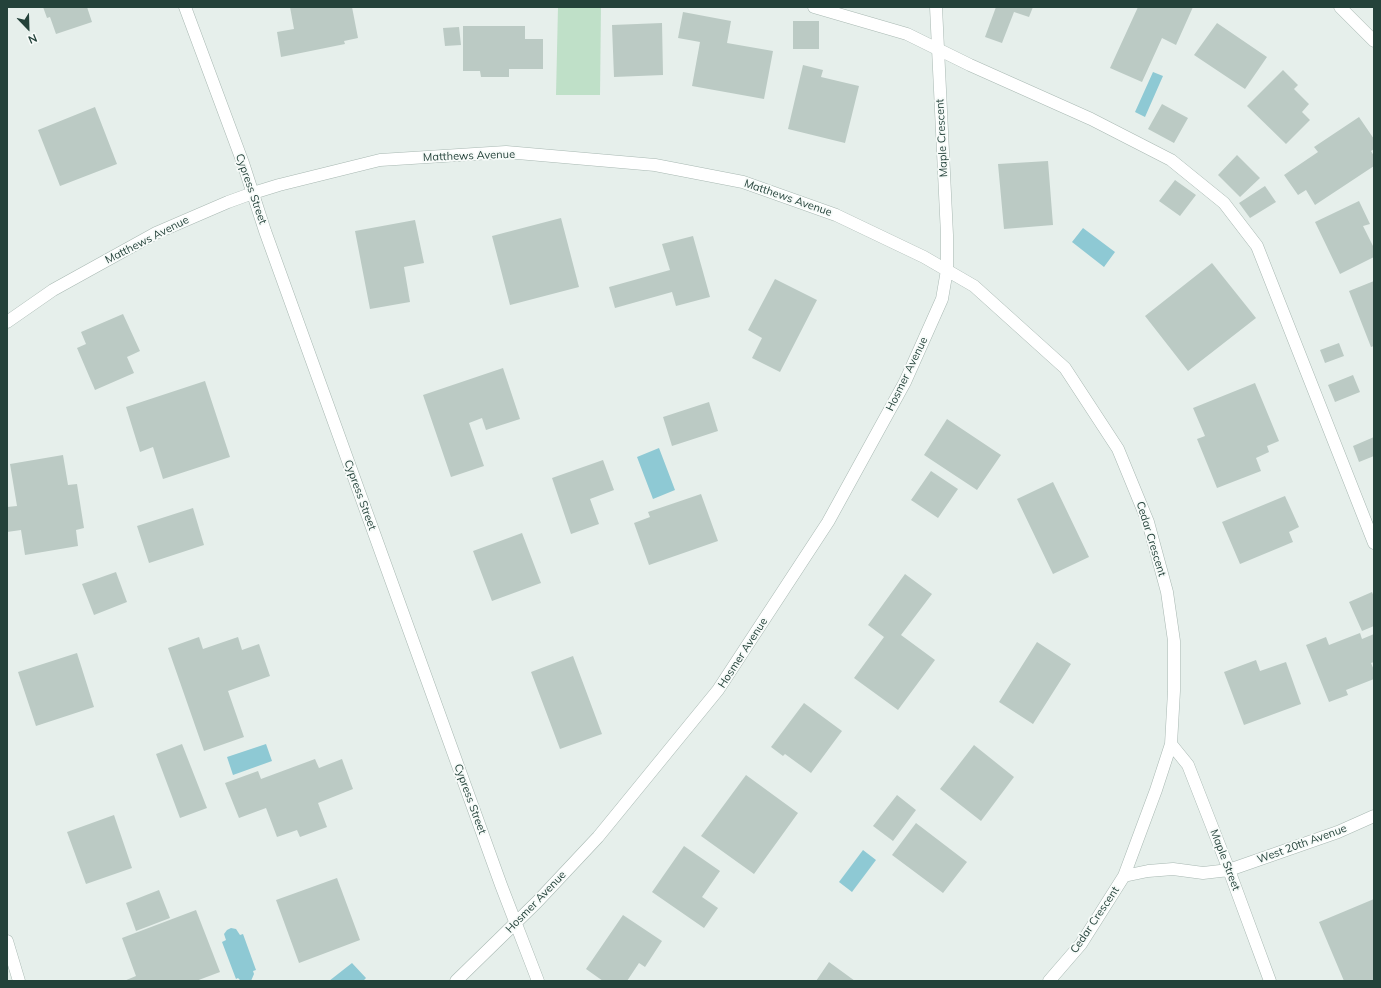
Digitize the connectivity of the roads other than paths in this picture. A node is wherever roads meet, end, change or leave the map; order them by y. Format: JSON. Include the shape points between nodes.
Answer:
{"nodes":[{"id":1,"x":185,"y":7,"type":"edge"},
{"id":2,"x":814,"y":7,"type":"edge"},
{"id":3,"x":936,"y":7,"type":"edge"},
{"id":4,"x":1340,"y":7,"type":"edge"},
{"id":5,"x":1374,"y":40,"type":"edge"},
{"id":6,"x":938,"y":49,"type":"junction"},
{"id":7,"x":253,"y":193,"type":"junction"},
{"id":8,"x":947,"y":270,"type":"junction"},
{"id":9,"x":7,"y":322,"type":"edge"},
{"id":10,"x":1374,"y":543,"type":"edge"},
{"id":11,"x":1171,"y":744,"type":"junction"},
{"id":12,"x":1374,"y":816,"type":"edge"},
{"id":13,"x":1229,"y":870,"type":"junction"},
{"id":14,"x":1124,"y":876,"type":"junction"},
{"id":15,"x":515,"y":924,"type":"junction"},
{"id":16,"x":7,"y":941,"type":"edge"},
{"id":17,"x":19,"y":981,"type":"edge"},
{"id":18,"x":456,"y":981,"type":"edge"},
{"id":19,"x":538,"y":981,"type":"edge"},
{"id":20,"x":1049,"y":981,"type":"edge"},
{"id":21,"x":1270,"y":981,"type":"edge"}],
"edges":[{"from":1,"to":7,"type":"street","name":"Cypress Street"},
{"from":2,"to":6,"type":"street","via":[[907,34]]},
{"from":3,"to":6,"type":"street","name":"Maple Crescent"},
{"from":4,"to":5,"type":"street"},
{"from":6,"to":8,"type":"street","name":"Maple Crescent"},
{"from":6,"to":10,"type":"street","via":[[1090,119],[1171,160],[1224,203],[1257,246]]},
{"from":7,"to":8,"type":"street","name":"Matthews Avenue","via":[[380,160],[506,152],[655,165],[743,182],[836,215]]},
{"from":7,"to":9,"type":"street","name":"Matthews Avenue","via":[[156,233],[54,290]]},
{"from":7,"to":15,"type":"street","name":"Cypress Street"},
{"from":8,"to":11,"type":"street","name":"Cedar Crescent","via":[[980,290],[1066,368],[1118,449],[1148,522],[1167,592],[1174,641]]},
{"from":8,"to":15,"type":"street","name":"Hosmer Avenue","via":[[942,299],[905,382],[886,417],[828,522],[718,690],[598,837]]},
{"from":11,"to":13,"type":"street","name":"Maple Street","via":[[1188,765]]},
{"from":11,"to":14,"type":"street","name":"Cedar Crescent"},
{"from":12,"to":13,"type":"street","name":"West 20th Avenue","via":[[1338,832]]},
{"from":13,"to":14,"type":"street","name":"Cedar Crescent","via":[[1203,873],[1173,869]]},
{"from":13,"to":21,"type":"street","name":"Maple Street"},
{"from":14,"to":20,"type":"street","name":"Cedar Crescent","via":[[1081,944]]},
{"from":15,"to":18,"type":"street","name":"Hosmer Avenue"},
{"from":15,"to":19,"type":"street","name":"Cypress Street"},
{"from":16,"to":17,"type":"street"}]}
